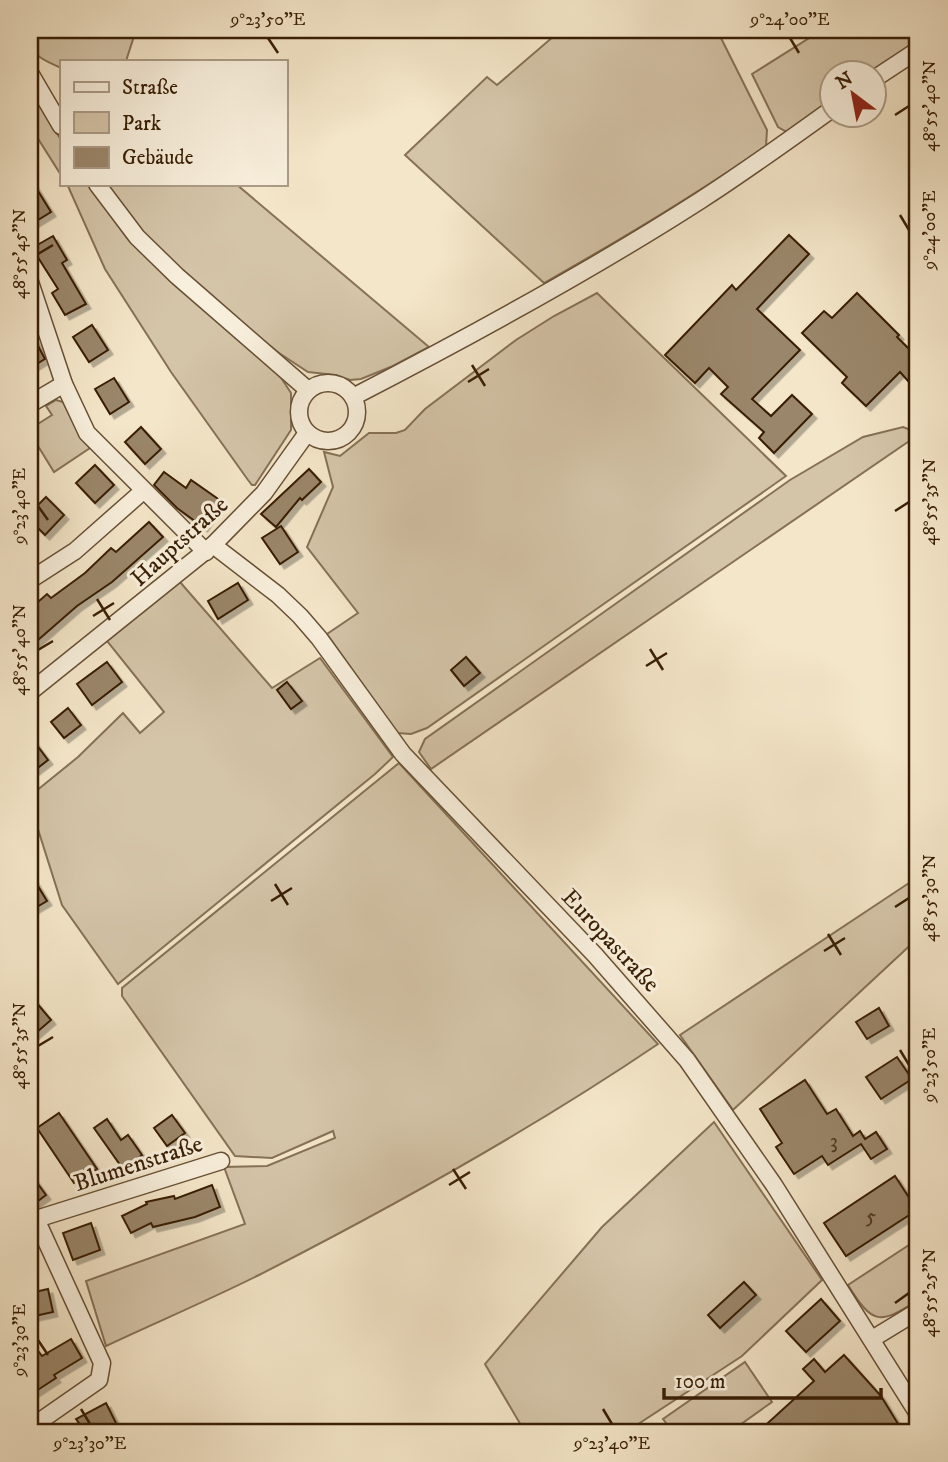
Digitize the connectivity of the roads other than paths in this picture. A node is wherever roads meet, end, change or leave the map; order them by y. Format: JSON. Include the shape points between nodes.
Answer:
{"nodes":[{"id":1,"x":918,"y":50,"type":"edge"},
{"id":2,"x":888,"y":70,"type":"edge"},
{"id":3,"x":30,"y":73,"type":"edge"},
{"id":4,"x":818,"y":119,"type":"edge"},
{"id":5,"x":60,"y":124,"type":"edge"},
{"id":6,"x":99,"y":186,"type":"edge"},
{"id":7,"x":30,"y":282,"type":"edge"},
{"id":8,"x":64,"y":384,"type":"junction"},
{"id":9,"x":308,"y":390,"type":"junction"},
{"id":10,"x":353,"y":397,"type":"junction"},
{"id":11,"x":30,"y":404,"type":"edge"},
{"id":12,"x":307,"y":433,"type":"junction"},
{"id":13,"x":143,"y":491,"type":"junction"},
{"id":14,"x":210,"y":548,"type":"junction"},
{"id":15,"x":30,"y":580,"type":"edge"},
{"id":16,"x":30,"y":692,"type":"edge"},
{"id":17,"x":221,"y":1161,"type":"dead end"},
{"id":18,"x":33,"y":1220,"type":"edge"},
{"id":19,"x":918,"y":1311,"type":"edge"},
{"id":20,"x":872,"y":1339,"type":"junction"},
{"id":21,"x":918,"y":1414,"type":"edge"},
{"id":22,"x":30,"y":1429,"type":"edge"}],
"edges":[{"from":1,"to":2,"type":"street"},
{"from":3,"to":5,"type":"street"},
{"from":4,"to":10,"type":"street","via":[[701,200],[626,245]]},
{"from":6,"to":9,"type":"street","via":[[137,237],[177,276]]},
{"from":7,"to":8,"type":"street","name":"Europastraße"},
{"from":8,"to":11,"type":"street"},
{"from":8,"to":13,"type":"street","name":"Europastraße","via":[[87,433]]},
{"from":9,"to":10,"type":"street","via":[[332,383]]},
{"from":9,"to":12,"type":"street","via":[[299,411]]},
{"from":10,"to":12,"type":"street","via":[[356,416],[344,436],[319,440]]},
{"from":12,"to":14,"type":"street","name":"Hauptstraße","via":[[264,493]]},
{"from":13,"to":14,"type":"street","name":"Europastraße"},
{"from":13,"to":15,"type":"street","via":[[75,551]]},
{"from":14,"to":16,"type":"street","name":"Hauptstraße"},
{"from":14,"to":20,"type":"street","name":"Europastraße","via":[[300,616],[402,754],[659,1026],[742,1136]]},
{"from":17,"to":18,"type":"street","name":"Blumenstraße"},
{"from":18,"to":22,"type":"street","via":[[102,1363],[99,1380]]},
{"from":19,"to":20,"type":"street"},
{"from":20,"to":21,"type":"street","name":"Europastraße"}]}
